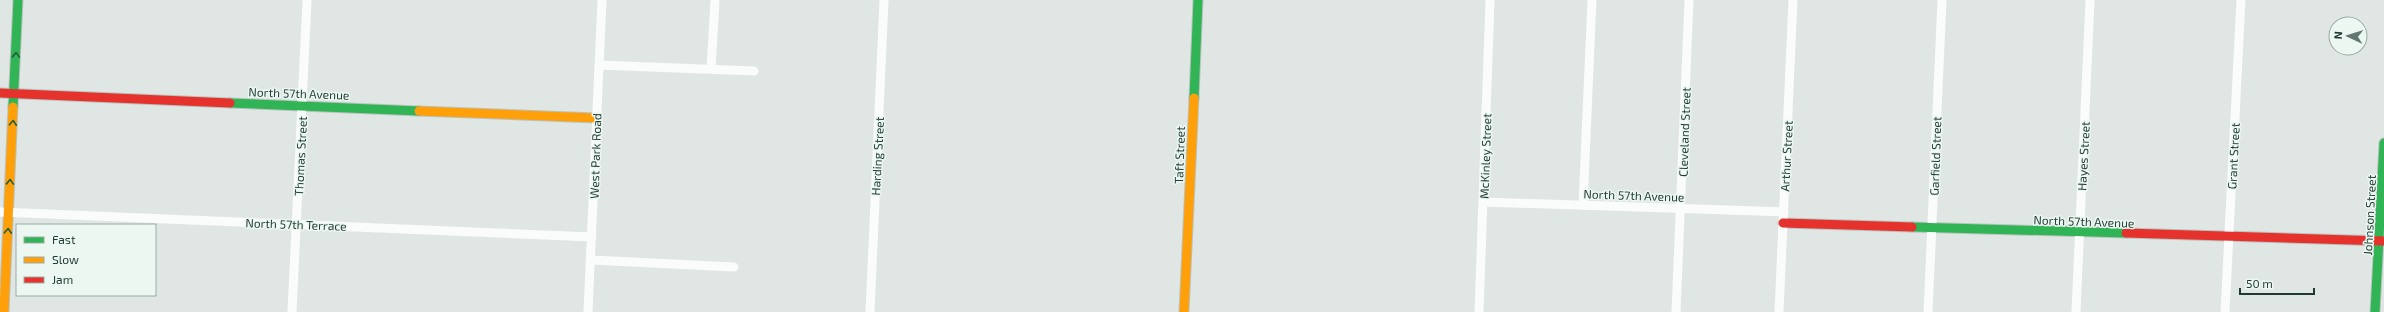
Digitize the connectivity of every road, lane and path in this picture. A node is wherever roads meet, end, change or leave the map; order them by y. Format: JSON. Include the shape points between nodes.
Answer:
{"nodes":[{"id":1,"x":18,"y":0,"type":"edge"},
{"id":2,"x":307,"y":0,"type":"edge"},
{"id":3,"x":602,"y":0,"type":"edge"},
{"id":4,"x":715,"y":0,"type":"edge"},
{"id":5,"x":884,"y":0,"type":"edge"},
{"id":6,"x":1198,"y":0,"type":"edge"},
{"id":7,"x":1490,"y":0,"type":"edge"},
{"id":8,"x":1592,"y":0,"type":"edge"},
{"id":9,"x":1689,"y":0,"type":"edge"},
{"id":10,"x":1793,"y":0,"type":"edge"},
{"id":11,"x":1942,"y":0,"type":"edge"},
{"id":12,"x":2090,"y":0,"type":"edge"},
{"id":13,"x":2242,"y":0,"type":"edge"},
{"id":14,"x":598,"y":65,"type":"junction"},
{"id":15,"x":711,"y":69,"type":"junction"},
{"id":16,"x":754,"y":71,"type":"dead end"},
{"id":17,"x":0,"y":93,"type":"edge"},
{"id":18,"x":15,"y":94,"type":"junction"},
{"id":19,"x":302,"y":105,"type":"junction"},
{"id":20,"x":596,"y":118,"type":"junction"},
{"id":21,"x":2384,"y":143,"type":"edge"},
{"id":22,"x":1484,"y":202,"type":"junction"},
{"id":23,"x":1583,"y":205,"type":"junction"},
{"id":24,"x":1681,"y":208,"type":"junction"},
{"id":25,"x":4,"y":212,"type":"edge"},
{"id":26,"x":1784,"y":212,"type":"junction"},
{"id":27,"x":1783,"y":223,"type":"junction"},
{"id":28,"x":296,"y":224,"type":"junction"},
{"id":29,"x":1932,"y":229,"type":"junction"},
{"id":30,"x":2080,"y":234,"type":"junction"},
{"id":31,"x":592,"y":237,"type":"junction"},
{"id":32,"x":2228,"y":237,"type":"junction"},
{"id":33,"x":2382,"y":241,"type":"edge"},
{"id":34,"x":591,"y":260,"type":"junction"},
{"id":35,"x":734,"y":267,"type":"dead end"},
{"id":36,"x":4,"y":312,"type":"edge"},
{"id":37,"x":292,"y":312,"type":"edge"},
{"id":38,"x":588,"y":312,"type":"edge"},
{"id":39,"x":870,"y":312,"type":"edge"},
{"id":40,"x":1184,"y":312,"type":"edge"},
{"id":41,"x":1479,"y":312,"type":"edge"},
{"id":42,"x":1676,"y":312,"type":"edge"},
{"id":43,"x":1779,"y":312,"type":"edge"},
{"id":44,"x":1928,"y":312,"type":"edge"},
{"id":45,"x":2076,"y":312,"type":"edge"},
{"id":46,"x":2224,"y":312,"type":"edge"},
{"id":47,"x":2376,"y":312,"type":"edge"}],
"edges":[{"from":18,"to":1,"type":"street","one_way":true},
{"from":2,"to":19,"type":"street","name":"Thomas Street"},
{"from":3,"to":14,"type":"street","name":"West Park Road"},
{"from":4,"to":15,"type":"street"},
{"from":5,"to":39,"type":"street","name":"Harding Street"},
{"from":6,"to":40,"type":"street","name":"Taft Street"},
{"from":7,"to":22,"type":"street","name":"McKinley Street"},
{"from":8,"to":23,"type":"street"},
{"from":9,"to":24,"type":"street","name":"Cleveland Street"},
{"from":10,"to":26,"type":"street","name":"Arthur Street"},
{"from":11,"to":29,"type":"street","name":"Garfield Street"},
{"from":12,"to":30,"type":"street","name":"Hayes Street"},
{"from":13,"to":32,"type":"street","name":"Grant Street"},
{"from":14,"to":15,"type":"street"},
{"from":14,"to":20,"type":"street","name":"West Park Road"},
{"from":15,"to":16,"type":"street"},
{"from":17,"to":18,"type":"street","name":"North 57th Avenue"},
{"from":18,"to":19,"type":"street","name":"North 57th Avenue"},
{"from":25,"to":18,"type":"street","one_way":true},
{"from":19,"to":20,"type":"street","name":"North 57th Avenue"},
{"from":19,"to":28,"type":"street","name":"Thomas Street"},
{"from":20,"to":31,"type":"street","name":"West Park Road"},
{"from":21,"to":33,"type":"street","name":"Johnson Street"},
{"from":22,"to":23,"type":"street","name":"North 57th Avenue"},
{"from":22,"to":41,"type":"street","name":"McKinley Street"},
{"from":23,"to":24,"type":"street","name":"North 57th Avenue"},
{"from":24,"to":26,"type":"street","name":"North 57th Avenue"},
{"from":24,"to":42,"type":"street","name":"Cleveland Street"},
{"from":25,"to":28,"type":"street","name":"North 57th Terrace"},
{"from":36,"to":25,"type":"street","one_way":true},
{"from":26,"to":27,"type":"street","name":"Arthur Street"},
{"from":27,"to":29,"type":"street","name":"North 57th Avenue"},
{"from":27,"to":43,"type":"street","name":"Arthur Street"},
{"from":28,"to":31,"type":"street","name":"North 57th Terrace"},
{"from":28,"to":37,"type":"street","name":"Thomas Street"},
{"from":29,"to":30,"type":"street","name":"North 57th Avenue"},
{"from":29,"to":44,"type":"street","name":"Garfield Street"},
{"from":30,"to":32,"type":"street","name":"North 57th Avenue"},
{"from":30,"to":45,"type":"street","name":"Hayes Street"},
{"from":31,"to":34,"type":"street","name":"West Park Road"},
{"from":32,"to":33,"type":"street","name":"North 57th Avenue"},
{"from":32,"to":46,"type":"street","name":"Grant Street"},
{"from":33,"to":47,"type":"street","name":"Johnson Street"},
{"from":34,"to":35,"type":"street"},
{"from":34,"to":38,"type":"street","name":"West Park Road"}]}
